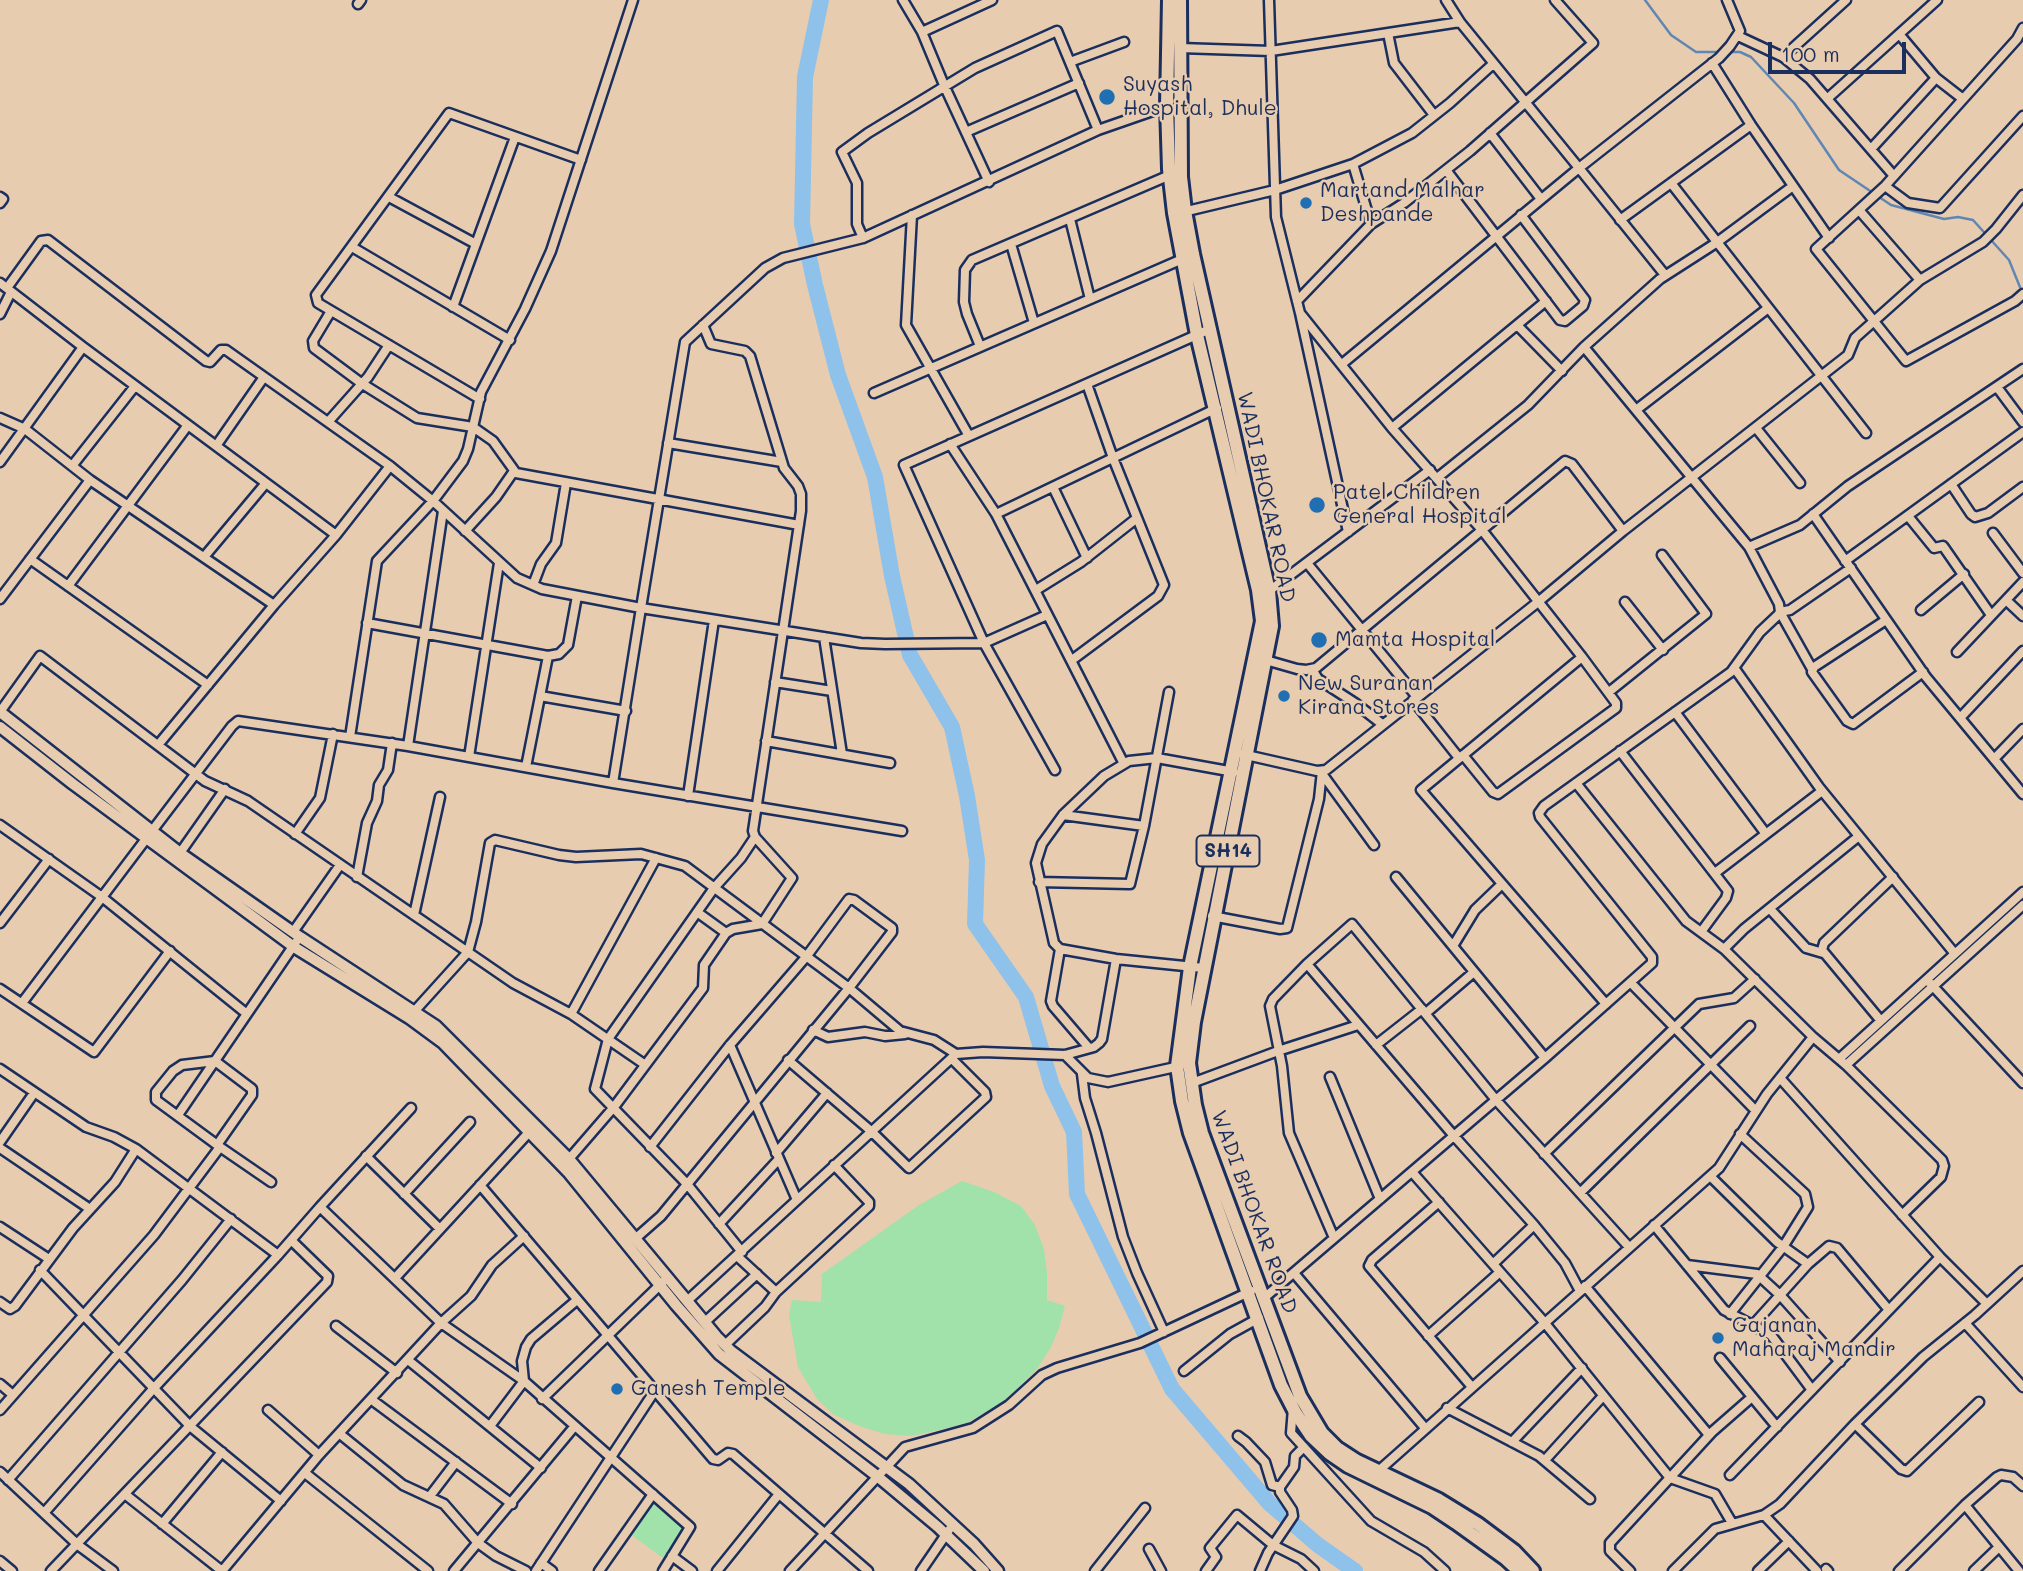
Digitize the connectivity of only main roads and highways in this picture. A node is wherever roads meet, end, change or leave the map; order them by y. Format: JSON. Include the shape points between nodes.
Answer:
{"nodes":[{"id":1,"x":1169,"y":0,"type":"edge"},
{"id":2,"x":1180,"y":0,"type":"edge"},
{"id":3,"x":1179,"y":212,"type":"junction"},
{"id":4,"x":1187,"y":257,"type":"junction"},
{"id":5,"x":1221,"y":405,"type":"junction"},
{"id":6,"x":1261,"y":659,"type":"junction"},
{"id":7,"x":1183,"y":1065,"type":"junction"},
{"id":8,"x":1374,"y":1475,"type":"junction"},
{"id":9,"x":1519,"y":1571,"type":"edge"},
{"id":10,"x":1533,"y":1571,"type":"edge"}],
"edges":[{"from":1,"to":3,"type":"main road","name":"WADI BHOKAR ROAD","number":"SH14","via":[[1170,175]]},
{"from":2,"to":3,"type":"main road","name":"WADI BHOKAR ROAD","number":"SH14"},
{"from":3,"to":4,"type":"main road","name":"WADI BHOKAR ROAD","number":"SH14"},
{"from":4,"to":5,"type":"main road","name":"WADI BHOKAR ROAD","number":"SH14","via":[[1210,329]]},
{"from":4,"to":5,"type":"main road","name":"WADI BHOKAR ROAD","number":"SH14","via":[[1197,335]]},
{"from":5,"to":6,"type":"main road","name":"WADI BHOKAR ROAD","number":"SH14","via":[[1260,601]]},
{"from":5,"to":6,"type":"main road","name":"WADI BHOKAR ROAD","number":"SH14","via":[[1269,591],[1272,625]]},
{"from":6,"to":7,"type":"main road","name":"WADI BHOKAR ROAD","number":"SH14","via":[[1197,968]]},
{"from":7,"to":8,"type":"main road","name":"WADI BHOKAR ROAD","number":"SH14","via":[[1192,1083],[1202,1133],[1300,1396],[1322,1433]]},
{"from":7,"to":8,"type":"main road","name":"WADI BHOKAR ROAD","number":"SH14","via":[[1182,1101],[1190,1133],[1281,1385],[1311,1436],[1329,1453]]},
{"from":8,"to":9,"type":"main road","name":"WADI BHOKAR ROAD","number":"SH14","via":[[1432,1507]]},
{"from":8,"to":10,"type":"main road","name":"WADI BHOKAR ROAD","number":"SH14","via":[[1439,1500],[1514,1551]]}]}
